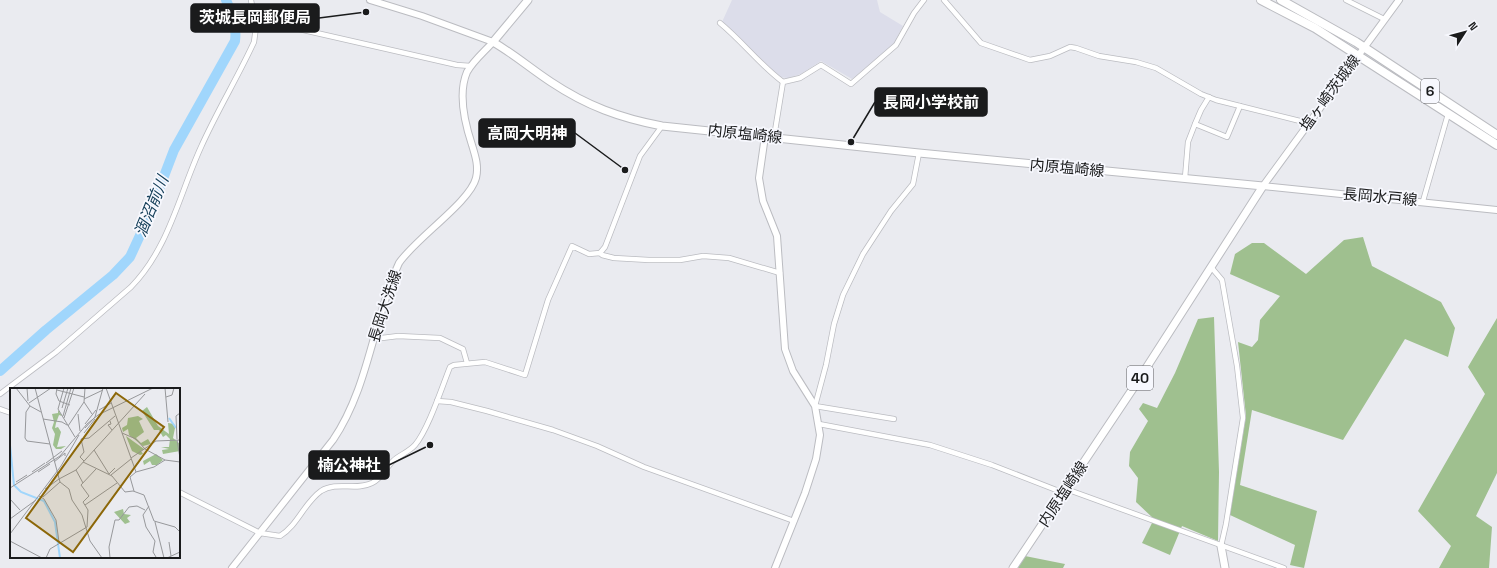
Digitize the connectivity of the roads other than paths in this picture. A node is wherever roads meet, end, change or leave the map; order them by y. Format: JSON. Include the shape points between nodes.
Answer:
{"nodes":[{"id":1,"x":251,"y":0,"type":"edge"},
{"id":2,"x":370,"y":0,"type":"edge"},
{"id":3,"x":528,"y":0,"type":"edge"},
{"id":4,"x":924,"y":0,"type":"edge"},
{"id":5,"x":944,"y":0,"type":"edge"},
{"id":6,"x":1261,"y":0,"type":"edge"},
{"id":7,"x":1281,"y":0,"type":"edge"},
{"id":8,"x":1346,"y":0,"type":"edge"},
{"id":9,"x":1399,"y":0,"type":"edge"},
{"id":10,"x":255,"y":19,"type":"junction"},
{"id":11,"x":1384,"y":19,"type":"junction"},
{"id":12,"x":720,"y":23,"type":"dead end"},
{"id":13,"x":493,"y":42,"type":"junction"},
{"id":14,"x":1363,"y":47,"type":"junction"},
{"id":15,"x":1358,"y":55,"type":"junction"},
{"id":16,"x":471,"y":66,"type":"junction"},
{"id":17,"x":783,"y":82,"type":"junction"},
{"id":18,"x":1209,"y":98,"type":"junction"},
{"id":19,"x":1240,"y":106,"type":"junction"},
{"id":20,"x":1448,"y":114,"type":"junction"},
{"id":21,"x":1308,"y":123,"type":"junction"},
{"id":22,"x":1195,"y":124,"type":"junction"},
{"id":23,"x":662,"y":126,"type":"junction"},
{"id":24,"x":1497,"y":135,"type":"edge"},
{"id":25,"x":765,"y":136,"type":"junction"},
{"id":26,"x":774,"y":137,"type":"junction"},
{"id":27,"x":1497,"y":145,"type":"edge"},
{"id":28,"x":919,"y":153,"type":"junction"},
{"id":29,"x":1185,"y":178,"type":"junction"},
{"id":30,"x":1263,"y":186,"type":"junction"},
{"id":31,"x":1423,"y":201,"type":"junction"},
{"id":32,"x":1497,"y":210,"type":"edge"},
{"id":33,"x":600,"y":253,"type":"junction"},
{"id":34,"x":1211,"y":267,"type":"junction"},
{"id":35,"x":780,"y":273,"type":"junction"},
{"id":36,"x":374,"y":339,"type":"junction"},
{"id":37,"x":467,"y":363,"type":"junction"},
{"id":38,"x":0,"y":394,"type":"edge"},
{"id":39,"x":437,"y":401,"type":"junction"},
{"id":40,"x":814,"y":406,"type":"junction"},
{"id":41,"x":0,"y":409,"type":"edge"},
{"id":42,"x":10,"y":413,"type":"edge"},
{"id":43,"x":894,"y":419,"type":"dead end"},
{"id":44,"x":819,"y":424,"type":"junction"},
{"id":45,"x":1065,"y":491,"type":"junction"},
{"id":46,"x":180,"y":492,"type":"edge"},
{"id":47,"x":794,"y":521,"type":"junction"},
{"id":48,"x":260,"y":532,"type":"junction"},
{"id":49,"x":1221,"y":546,"type":"junction"},
{"id":50,"x":232,"y":568,"type":"edge"},
{"id":51,"x":775,"y":568,"type":"edge"},
{"id":52,"x":1013,"y":568,"type":"edge"},
{"id":53,"x":1225,"y":568,"type":"edge"},
{"id":54,"x":1284,"y":568,"type":"edge"}],
"edges":[{"from":1,"to":10,"type":"street"},
{"from":2,"to":13,"type":"main road"},
{"from":3,"to":13,"type":"main road"},
{"from":4,"to":17,"type":"street","via":[[896,45],[851,84],[821,65],[800,78]]},
{"from":5,"to":18,"type":"street","via":[[981,43],[1030,60],[1050,56],[1070,47],[1100,56],[1136,62],[1162,71]]},
{"from":6,"to":15,"type":"highway","number":"6","via":[[1315,28]]},
{"from":7,"to":14,"type":"highway","number":"6"},
{"from":8,"to":11,"type":"street"},
{"from":9,"to":11,"type":"main road","name":"塩ヶ崎茨城線"},
{"from":10,"to":16,"type":"street"},
{"from":10,"to":38,"type":"street","via":[[254,42],[201,147],[156,255],[131,287],[56,352]]},
{"from":11,"to":14,"type":"main road","name":"塩ヶ崎茨城線"},
{"from":12,"to":17,"type":"street","via":[[739,39],[766,70]]},
{"from":13,"to":16,"type":"main road","name":"長岡大洗線"},
{"from":13,"to":23,"type":"main road","name":"内原塩崎線","via":[[585,102],[624,118]]},
{"from":14,"to":15,"type":"main road","name":"塩ヶ崎茨城線"},
{"from":14,"to":24,"type":"highway","number":"6"},
{"from":15,"to":20,"type":"highway","number":"6"},
{"from":15,"to":21,"type":"main road","name":"塩ヶ崎茨城線"},
{"from":16,"to":36,"type":"main road","name":"長岡大洗線","via":[[463,98],[469,137],[477,163],[476,178],[468,193],[410,247],[402,259],[395,271]]},
{"from":17,"to":26,"type":"street"},
{"from":18,"to":19,"type":"street"},
{"from":18,"to":22,"type":"street"},
{"from":19,"to":21,"type":"street"},
{"from":19,"to":22,"type":"street","via":[[1227,137]]},
{"from":20,"to":27,"type":"highway","number":"6"},
{"from":20,"to":31,"type":"street"},
{"from":21,"to":30,"type":"main road","name":"塩ヶ崎茨城線"},
{"from":22,"to":29,"type":"street","via":[[1188,142]]},
{"from":23,"to":25,"type":"main road","name":"内原塩崎線"},
{"from":23,"to":33,"type":"street","via":[[640,156],[605,247]]},
{"from":25,"to":26,"type":"main road","name":"内原塩崎線"},
{"from":25,"to":35,"type":"main road","via":[[759,178],[763,201],[777,236]]},
{"from":26,"to":28,"type":"main road","name":"内原塩崎線"},
{"from":28,"to":29,"type":"main road","name":"内原塩崎線"},
{"from":28,"to":40,"type":"street","via":[[913,184],[891,211],[864,254],[843,295]]},
{"from":29,"to":30,"type":"main road","name":"内原塩崎線"},
{"from":30,"to":31,"type":"main road","name":"長岡水戸線"},
{"from":30,"to":34,"type":"main road","name":"内原塩崎線","number":"40"},
{"from":31,"to":32,"type":"main road","name":"長岡水戸線"},
{"from":33,"to":35,"type":"street","via":[[614,258],[649,260],[680,260],[703,256],[729,258]]},
{"from":33,"to":37,"type":"street","via":[[589,254],[572,246],[548,300],[525,375],[485,362]]},
{"from":34,"to":45,"type":"main road","name":"内原塩崎線","number":"40"},
{"from":34,"to":49,"type":"street","via":[[1222,280],[1243,418]]},
{"from":35,"to":40,"type":"main road","via":[[786,355]]},
{"from":36,"to":37,"type":"street","via":[[398,336],[440,338],[463,349]]},
{"from":36,"to":48,"type":"main road","name":"長岡大洗線","via":[[360,386],[340,430]]},
{"from":37,"to":39,"type":"street","via":[[450,367]]},
{"from":39,"to":47,"type":"street","via":[[451,402],[553,430],[598,446],[644,467]]},
{"from":39,"to":48,"type":"street","via":[[416,445],[394,459],[377,480],[366,485],[325,489],[316,496],[285,534],[280,536]]},
{"from":40,"to":43,"type":"street"},
{"from":40,"to":44,"type":"main road"},
{"from":41,"to":42,"type":"street"},
{"from":44,"to":45,"type":"street","via":[[930,445]]},
{"from":44,"to":47,"type":"main road","via":[[820,436],[816,459]]},
{"from":45,"to":49,"type":"street"},
{"from":45,"to":52,"type":"main road","name":"内原塩崎線","number":"40"},
{"from":46,"to":48,"type":"street"},
{"from":47,"to":51,"type":"main road"},
{"from":48,"to":50,"type":"main road","name":"長岡大洗線"},
{"from":49,"to":53,"type":"main road"},
{"from":49,"to":54,"type":"street"}]}
